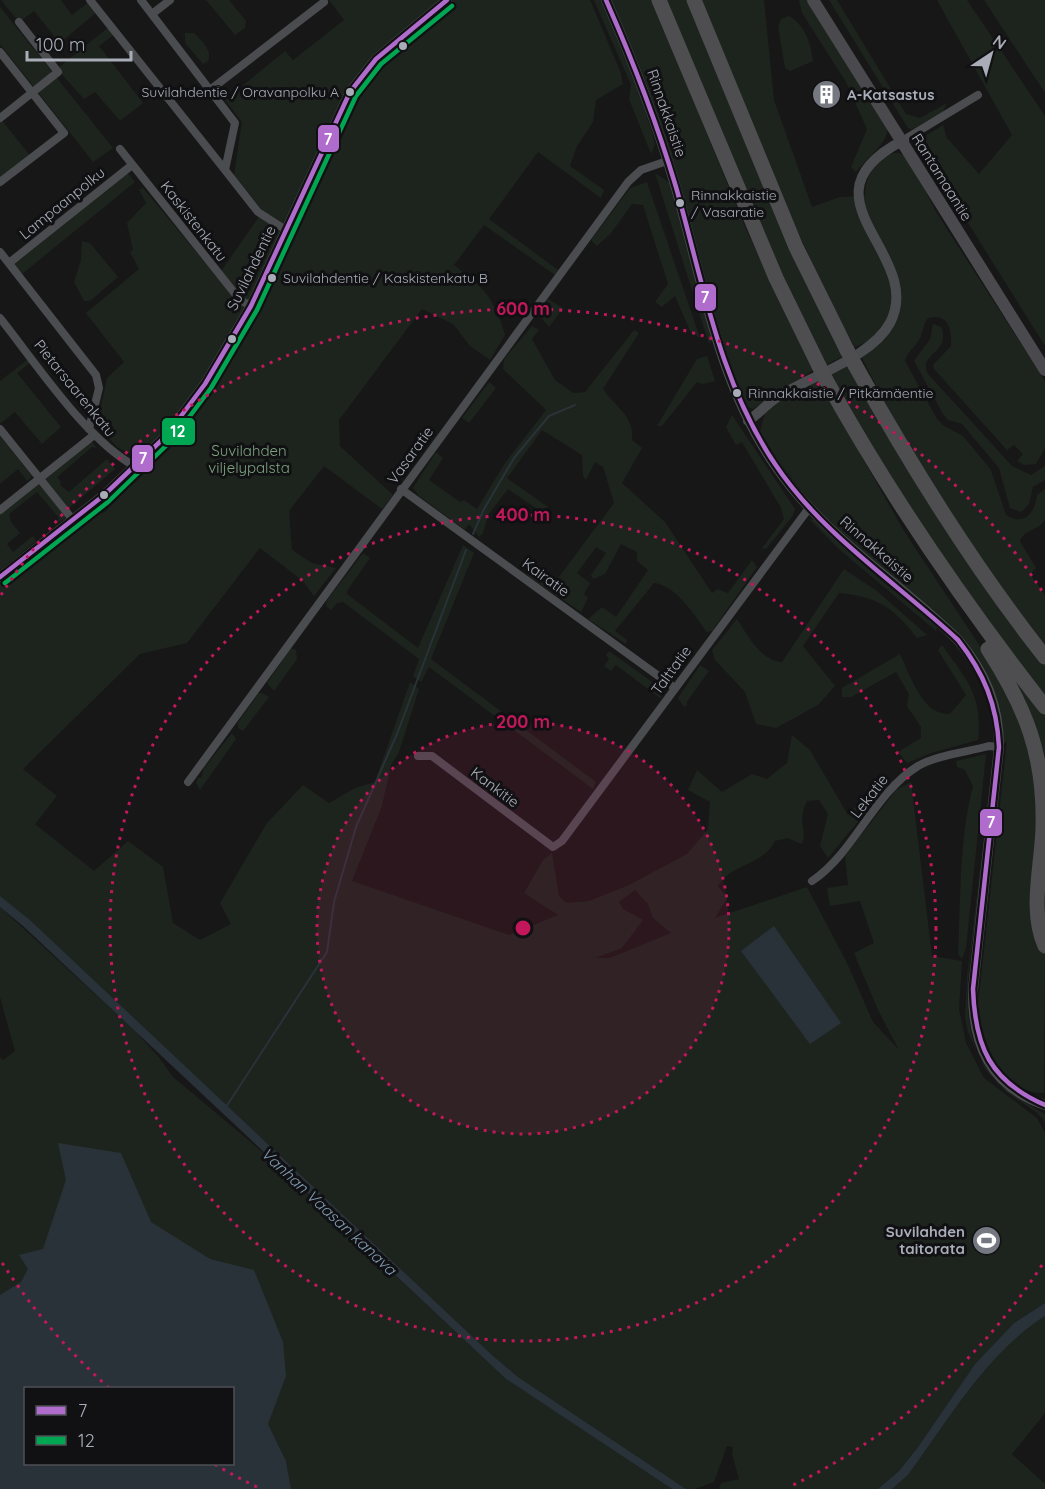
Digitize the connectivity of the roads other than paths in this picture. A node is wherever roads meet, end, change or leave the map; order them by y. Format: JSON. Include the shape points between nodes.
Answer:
{"nodes":[{"id":1,"x":90,"y":0,"type":"edge"},
{"id":2,"x":141,"y":0,"type":"edge"},
{"id":3,"x":170,"y":0,"type":"edge"},
{"id":4,"x":447,"y":0,"type":"edge"},
{"id":5,"x":606,"y":0,"type":"edge"},
{"id":6,"x":659,"y":0,"type":"edge"},
{"id":7,"x":694,"y":0,"type":"edge"},
{"id":8,"x":813,"y":0,"type":"edge"},
{"id":9,"x":324,"y":2,"type":"dead end"},
{"id":10,"x":152,"y":14,"type":"junction"},
{"id":11,"x":19,"y":22,"type":"dead end"},
{"id":12,"x":0,"y":51,"type":"edge"},
{"id":13,"x":210,"y":90,"type":"junction"},
{"id":14,"x":32,"y":93,"type":"junction"},
{"id":15,"x":978,"y":95,"type":"dead end"},
{"id":16,"x":0,"y":118,"type":"edge"},
{"id":17,"x":902,"y":141,"type":"junction"},
{"id":18,"x":120,"y":149,"type":"dead end"},
{"id":19,"x":668,"y":161,"type":"junction"},
{"id":20,"x":132,"y":165,"type":"junction"},
{"id":21,"x":225,"y":170,"type":"junction"},
{"id":22,"x":0,"y":182,"type":"edge"},
{"id":23,"x":286,"y":230,"type":"junction"},
{"id":24,"x":0,"y":252,"type":"edge"},
{"id":25,"x":9,"y":263,"type":"junction"},
{"id":26,"x":251,"y":306,"type":"junction"},
{"id":27,"x":0,"y":318,"type":"edge"},
{"id":28,"x":1045,"y":370,"type":"edge"},
{"id":29,"x":748,"y":421,"type":"junction"},
{"id":30,"x":0,"y":429,"type":"edge"},
{"id":31,"x":92,"y":432,"type":"junction"},
{"id":32,"x":136,"y":467,"type":"junction"},
{"id":33,"x":40,"y":478,"type":"junction"},
{"id":34,"x":401,"y":489,"type":"junction"},
{"id":35,"x":809,"y":508,"type":"junction"},
{"id":36,"x":0,"y":510,"type":"edge"},
{"id":37,"x":73,"y":520,"type":"junction"},
{"id":38,"x":0,"y":577,"type":"edge"},
{"id":39,"x":975,"y":618,"type":"junction"},
{"id":40,"x":1045,"y":657,"type":"edge"},
{"id":41,"x":675,"y":688,"type":"junction"},
{"id":42,"x":1045,"y":707,"type":"edge"},
{"id":43,"x":999,"y":747,"type":"junction"},
{"id":44,"x":418,"y":756,"type":"dead end"},
{"id":45,"x":188,"y":783,"type":"dead end"},
{"id":46,"x":553,"y":847,"type":"joint"},
{"id":47,"x":812,"y":881,"type":"dead end"},
{"id":48,"x":1045,"y":946,"type":"edge"},
{"id":49,"x":1045,"y":1105,"type":"edge"}],
"edges":[{"from":1,"to":21,"type":"street"},
{"from":2,"to":10,"type":"street"},
{"from":3,"to":10,"type":"street"},
{"from":4,"to":23,"type":"street","name":"Suvilahdentie","via":[[396,40],[357,83]]},
{"from":5,"to":19,"type":"street","name":"Rinnakkaistie"},
{"from":6,"to":39,"type":"highway","via":[[776,278],[823,373],[884,480]]},
{"from":7,"to":40,"type":"highway","bridge":true,"via":[[796,247],[855,365],[914,468],[973,559]]},
{"from":8,"to":17,"type":"main road","name":"Rantamaantie"},
{"from":9,"to":13,"type":"street"},
{"from":10,"to":13,"type":"street"},
{"from":11,"to":14,"type":"street","via":[[58,72]]},
{"from":12,"to":14,"type":"street"},
{"from":13,"to":21,"type":"street","via":[[235,123]]},
{"from":14,"to":16,"type":"street"},
{"from":14,"to":22,"type":"street","via":[[64,133]]},
{"from":15,"to":17,"type":"street"},
{"from":17,"to":28,"type":"main road","name":"Rantamaantie"},
{"from":17,"to":29,"type":"street","via":[[868,163],[858,190],[863,219],[894,281],[895,308],[890,322],[877,340],[862,351],[775,399]]},
{"from":18,"to":20,"type":"street","name":"Kaskistenkatu"},
{"from":19,"to":29,"type":"street","name":"Rinnakkaistie","via":[[728,377]]},
{"from":19,"to":34,"type":"street","name":"Vasaratie","via":[[642,170],[628,182]]},
{"from":20,"to":25,"type":"street","name":"Lampaanpolku"},
{"from":20,"to":26,"type":"street","name":"Kaskistenkatu","via":[[240,300]]},
{"from":21,"to":23,"type":"street","via":[[258,212]]},
{"from":23,"to":26,"type":"street","name":"Suvilahdentie"},
{"from":24,"to":25,"type":"street"},
{"from":25,"to":31,"type":"street","via":[[96,375],[99,388]]},
{"from":26,"to":32,"type":"street","name":"Suvilahdentie","via":[[205,384],[166,436]]},
{"from":27,"to":31,"type":"street","name":"Pietarsaarenkatu"},
{"from":29,"to":35,"type":"street","name":"Rinnakkaistie","via":[[774,464]]},
{"from":30,"to":33,"type":"street"},
{"from":31,"to":32,"type":"street","name":"Pietarsaarenkatu","via":[[107,449]]},
{"from":31,"to":33,"type":"street"},
{"from":32,"to":37,"type":"street","name":"Suvilahdentie"},
{"from":33,"to":36,"type":"street"},
{"from":33,"to":37,"type":"street"},
{"from":34,"to":41,"type":"street","name":"Kairatie"},
{"from":34,"to":45,"type":"street","name":"Vasaratie"},
{"from":35,"to":41,"type":"street","name":"Talttatie"},
{"from":35,"to":43,"type":"street","name":"Rinnakkaistie","via":[[967,651],[992,694],[998,713]]},
{"from":37,"to":38,"type":"street","name":"Suvilahdentie"},
{"from":39,"to":42,"type":"highway"},
{"from":39,"to":48,"type":"highway","via":[[980,636],[1021,703],[1038,753],[1044,814],[1037,905]]},
{"from":41,"to":46,"type":"street","name":"Talttatie","via":[[562,841]]},
{"from":43,"to":47,"type":"street","name":"Lekatie","via":[[989,746],[920,765],[903,777],[828,870]]},
{"from":43,"to":49,"type":"street","name":"Rinnakkaistie","via":[[973,989],[973,1021],[981,1048],[995,1071],[1010,1086]]},
{"from":44,"to":46,"type":"street","name":"Kankitie","via":[[432,756]]}]}
